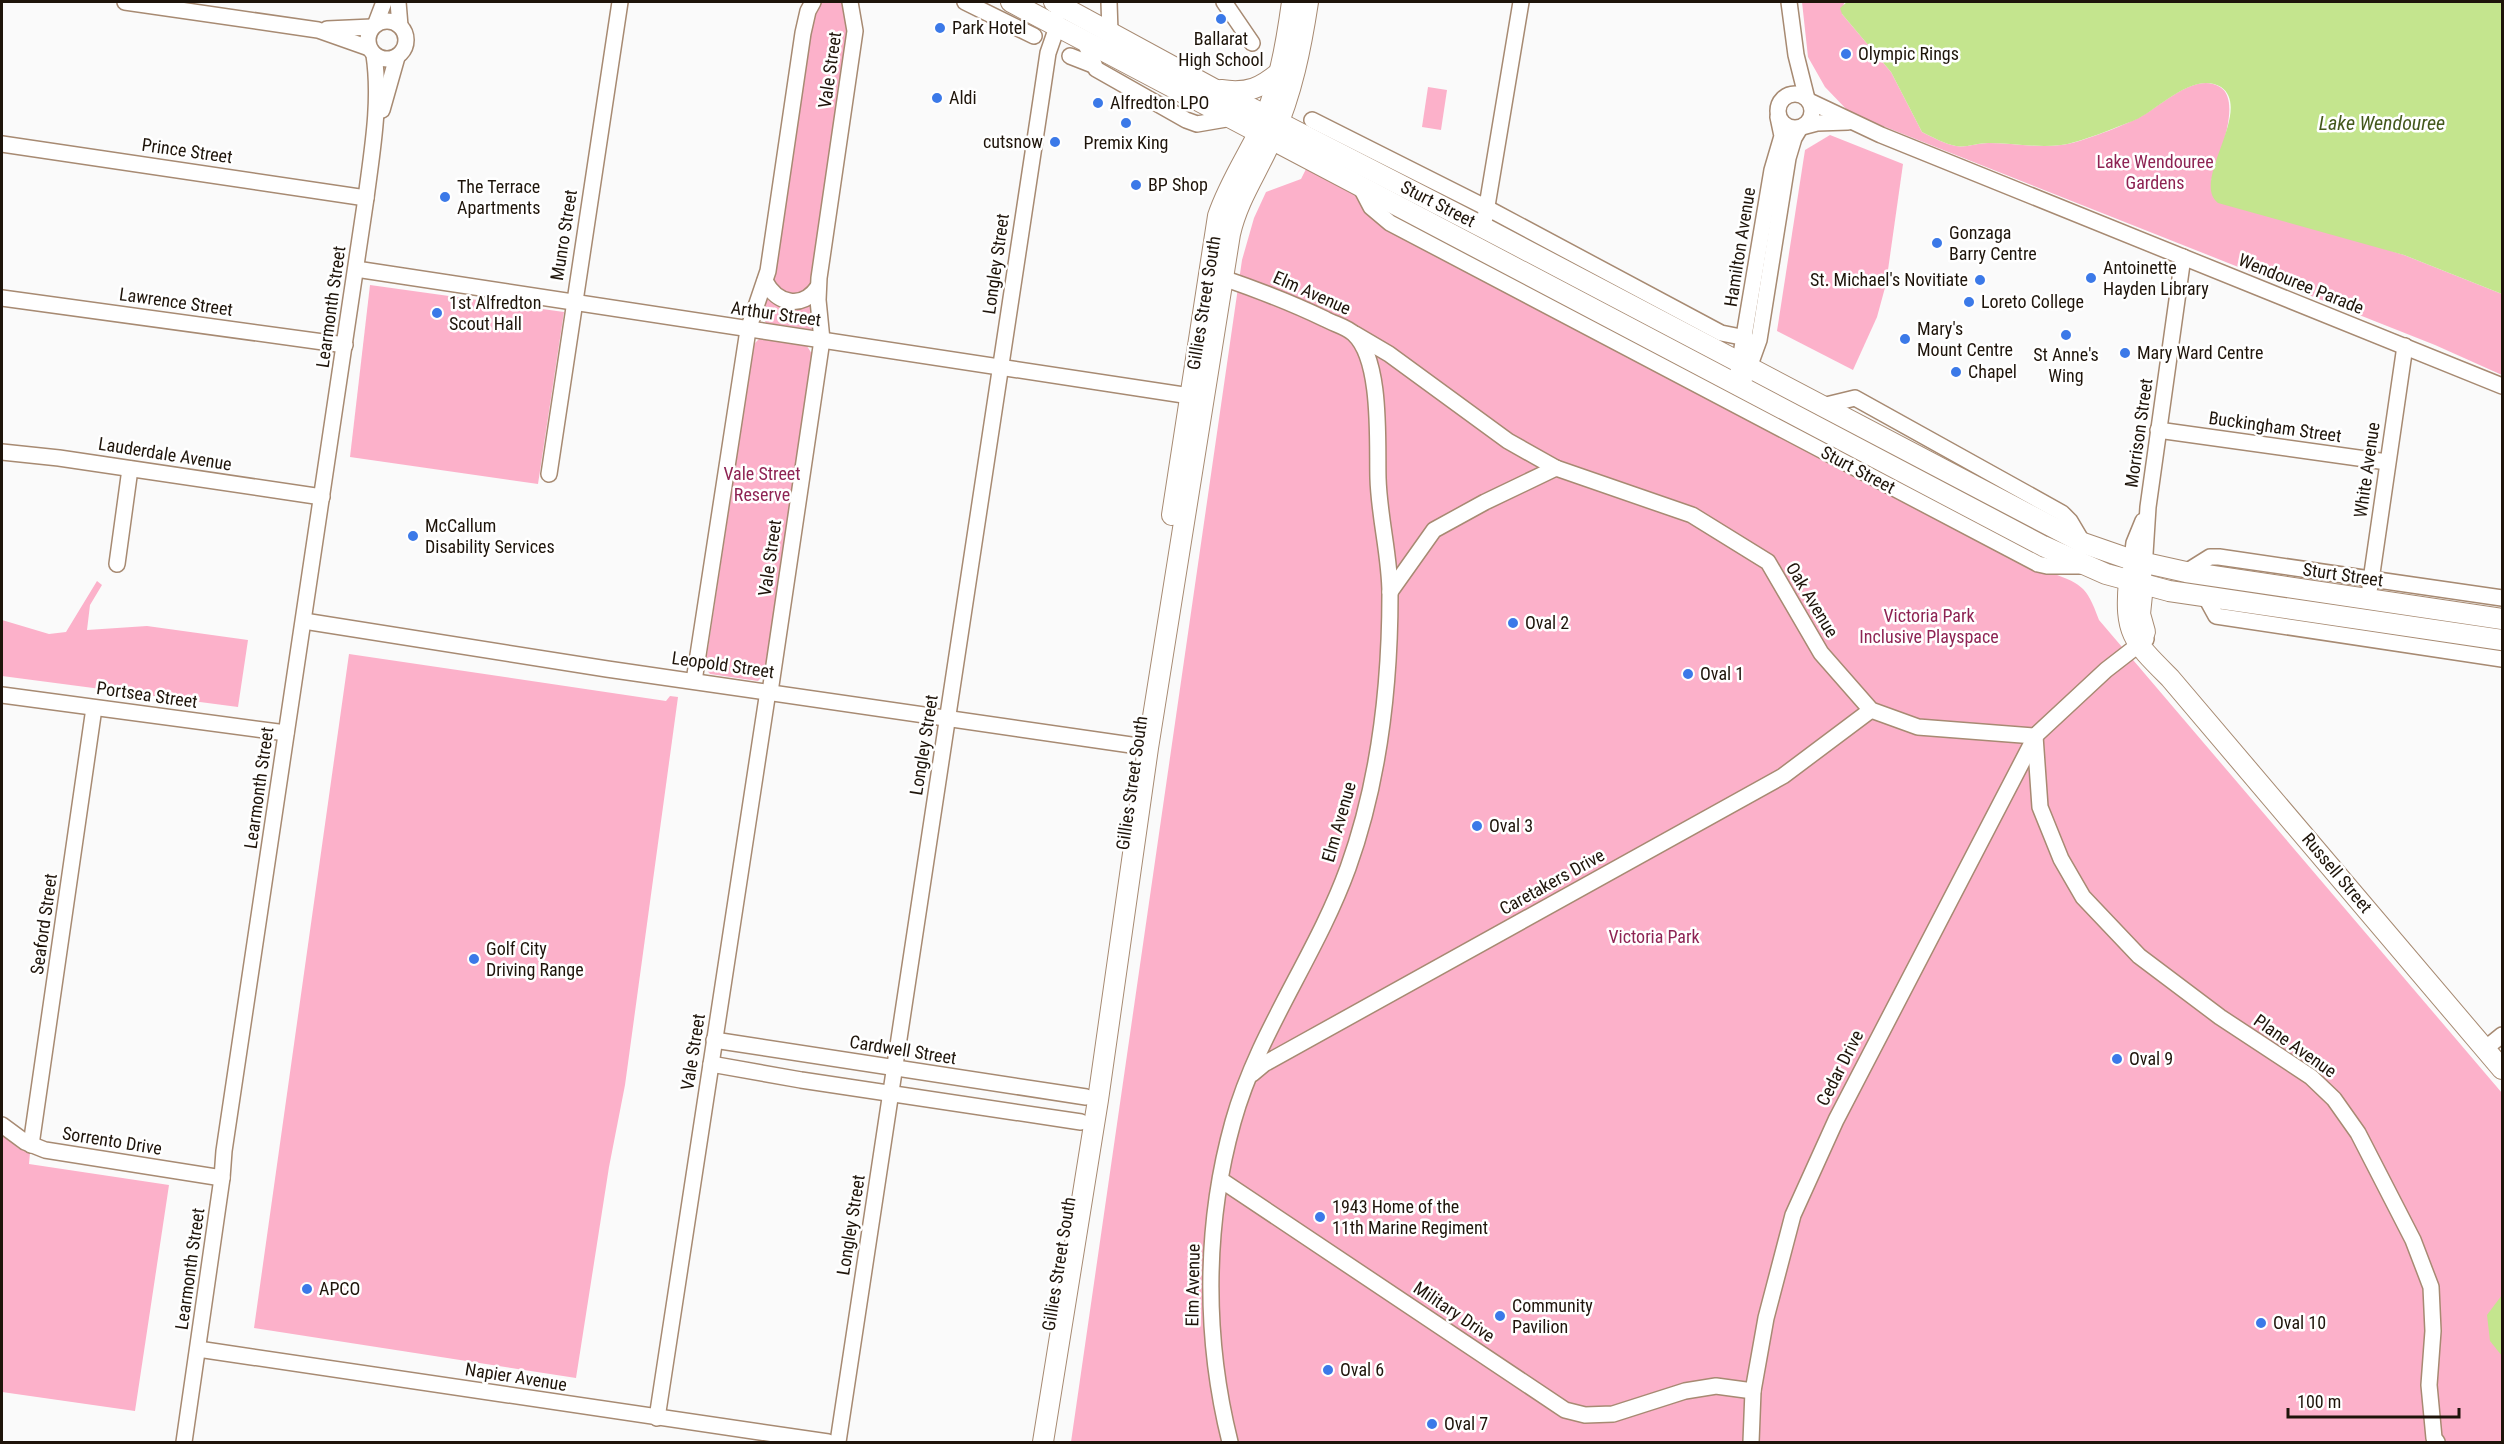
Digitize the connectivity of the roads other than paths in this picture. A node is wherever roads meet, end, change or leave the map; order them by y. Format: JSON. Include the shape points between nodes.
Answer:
{"nodes":[{"id":1,"x":125,"y":2,"type":"edge"},
{"id":2,"x":387,"y":2,"type":"edge"},
{"id":3,"x":620,"y":2,"type":"edge"},
{"id":4,"x":813,"y":2,"type":"edge"},
{"id":5,"x":850,"y":2,"type":"edge"},
{"id":6,"x":965,"y":2,"type":"edge"},
{"id":7,"x":1011,"y":2,"type":"edge"},
{"id":8,"x":1109,"y":2,"type":"edge"},
{"id":9,"x":1224,"y":2,"type":"edge"},
{"id":10,"x":1292,"y":2,"type":"edge"},
{"id":11,"x":1308,"y":2,"type":"edge"},
{"id":12,"x":1521,"y":2,"type":"edge"},
{"id":13,"x":1789,"y":2,"type":"edge"},
{"id":14,"x":1051,"y":13,"type":"edge"},
{"id":15,"x":994,"y":16,"type":"junction"},
{"id":16,"x":374,"y":26,"type":"junction"},
{"id":17,"x":400,"y":26,"type":"junction"},
{"id":18,"x":318,"y":30,"type":"junction"},
{"id":19,"x":1110,"y":32,"type":"junction"},
{"id":20,"x":1084,"y":40,"type":"junction"},
{"id":21,"x":1252,"y":43,"type":"dead end"},
{"id":22,"x":372,"y":51,"type":"junction"},
{"id":23,"x":1796,"y":55,"type":"junction"},
{"id":24,"x":1070,"y":56,"type":"dead end"},
{"id":25,"x":397,"y":57,"type":"junction"},
{"id":26,"x":1093,"y":65,"type":"junction"},
{"id":27,"x":1281,"y":71,"type":"junction"},
{"id":28,"x":1214,"y":90,"type":"junction"},
{"id":29,"x":1783,"y":99,"type":"junction"},
{"id":30,"x":1808,"y":100,"type":"junction"},
{"id":31,"x":1778,"y":117,"type":"junction"},
{"id":32,"x":1232,"y":118,"type":"junction"},
{"id":33,"x":1312,"y":120,"type":"dead end"},
{"id":34,"x":1851,"y":122,"type":"junction"},
{"id":35,"x":1269,"y":128,"type":"junction"},
{"id":36,"x":1801,"y":128,"type":"junction"},
{"id":37,"x":374,"y":139,"type":"junction"},
{"id":38,"x":2,"y":144,"type":"edge"},
{"id":39,"x":1359,"y":184,"type":"junction"},
{"id":40,"x":366,"y":198,"type":"junction"},
{"id":41,"x":1487,"y":208,"type":"junction"},
{"id":42,"x":1484,"y":228,"type":"junction"},
{"id":43,"x":2183,"y":257,"type":"junction"},
{"id":44,"x":356,"y":269,"type":"junction"},
{"id":45,"x":1223,"y":278,"type":"junction"},
{"id":46,"x":765,"y":281,"type":"junction"},
{"id":47,"x":818,"y":287,"type":"junction"},
{"id":48,"x":2,"y":298,"type":"edge"},
{"id":49,"x":573,"y":302,"type":"junction"},
{"id":50,"x":748,"y":330,"type":"junction"},
{"id":51,"x":1353,"y":332,"type":"junction"},
{"id":52,"x":1746,"y":338,"type":"junction"},
{"id":53,"x":822,"y":340,"type":"junction"},
{"id":54,"x":345,"y":345,"type":"junction"},
{"id":55,"x":2405,"y":346,"type":"junction"},
{"id":56,"x":1745,"y":365,"type":"junction"},
{"id":57,"x":1002,"y":368,"type":"junction"},
{"id":58,"x":1739,"y":385,"type":"junction"},
{"id":59,"x":2502,"y":386,"type":"edge"},
{"id":60,"x":1197,"y":397,"type":"junction"},
{"id":61,"x":2158,"y":430,"type":"junction"},
{"id":62,"x":2,"y":452,"type":"edge"},
{"id":63,"x":1862,"y":462,"type":"junction"},
{"id":64,"x":2387,"y":462,"type":"junction"},
{"id":65,"x":130,"y":468,"type":"junction"},
{"id":66,"x":1556,"y":468,"type":"junction"},
{"id":67,"x":549,"y":474,"type":"dead end"},
{"id":68,"x":322,"y":497,"type":"junction"},
{"id":69,"x":2139,"y":562,"type":"junction"},
{"id":70,"x":117,"y":564,"type":"dead end"},
{"id":71,"x":2186,"y":572,"type":"junction"},
{"id":72,"x":2371,"y":579,"type":"junction"},
{"id":73,"x":2137,"y":583,"type":"junction"},
{"id":74,"x":1390,"y":592,"type":"junction"},
{"id":75,"x":2205,"y":596,"type":"junction"},
{"id":76,"x":2502,"y":598,"type":"edge"},
{"id":77,"x":2368,"y":599,"type":"junction"},
{"id":78,"x":2502,"y":619,"type":"edge"},
{"id":79,"x":304,"y":621,"type":"junction"},
{"id":80,"x":2502,"y":640,"type":"edge"},
{"id":81,"x":2143,"y":641,"type":"junction"},
{"id":82,"x":2502,"y":659,"type":"edge"},
{"id":83,"x":694,"y":681,"type":"junction"},
{"id":84,"x":769,"y":691,"type":"junction"},
{"id":85,"x":2,"y":695,"type":"edge"},
{"id":86,"x":94,"y":708,"type":"junction"},
{"id":87,"x":1871,"y":710,"type":"junction"},
{"id":88,"x":948,"y":718,"type":"junction"},
{"id":89,"x":286,"y":733,"type":"junction"},
{"id":90,"x":2035,"y":736,"type":"junction"},
{"id":91,"x":1143,"y":747,"type":"junction"},
{"id":92,"x":2502,"y":1035,"type":"edge"},
{"id":93,"x":714,"y":1040,"type":"junction"},
{"id":94,"x":2486,"y":1048,"type":"junction"},
{"id":95,"x":711,"y":1064,"type":"junction"},
{"id":96,"x":894,"y":1069,"type":"junction"},
{"id":97,"x":2502,"y":1069,"type":"edge"},
{"id":98,"x":1248,"y":1079,"type":"junction"},
{"id":99,"x":891,"y":1093,"type":"junction"},
{"id":100,"x":1092,"y":1099,"type":"junction"},
{"id":101,"x":1088,"y":1123,"type":"junction"},
{"id":102,"x":2,"y":1125,"type":"edge"},
{"id":103,"x":31,"y":1145,"type":"junction"},
{"id":104,"x":222,"y":1178,"type":"junction"},
{"id":105,"x":1221,"y":1180,"type":"junction"},
{"id":106,"x":198,"y":1349,"type":"junction"},
{"id":107,"x":1753,"y":1391,"type":"junction"},
{"id":108,"x":657,"y":1418,"type":"junction"},
{"id":109,"x":184,"y":1443,"type":"edge"},
{"id":110,"x":828,"y":1443,"type":"edge"},
{"id":111,"x":838,"y":1443,"type":"edge"},
{"id":112,"x":1032,"y":1443,"type":"edge"},
{"id":113,"x":1043,"y":1443,"type":"edge"},
{"id":114,"x":1230,"y":1443,"type":"edge"},
{"id":115,"x":1751,"y":1443,"type":"edge"},
{"id":116,"x":2437,"y":1443,"type":"edge"}],
"edges":[{"from":1,"to":18,"type":"street"},
{"from":2,"to":16,"type":"street"},
{"from":2,"to":17,"type":"street"},
{"from":3,"to":49,"type":"street","name":"Munro Street"},
{"from":4,"to":46,"type":"street","name":"Vale Street","via":[[803,33]]},
{"from":5,"to":47,"type":"street","name":"Vale Street","via":[[855,31]]},
{"from":6,"to":15,"type":"street","name":"Sturt Street"},
{"from":7,"to":14,"type":"main road","name":"Sturt Street"},
{"from":8,"to":19,"type":"street"},
{"from":9,"to":21,"type":"street"},
{"from":10,"to":27,"type":"main road"},
{"from":11,"to":35,"type":"main road","via":[[1293,82]]},
{"from":12,"to":41,"type":"street"},
{"from":13,"to":23,"type":"street"},
{"from":14,"to":15,"type":"street"},
{"from":14,"to":15,"type":"street","name":"Sturt Street"},
{"from":14,"to":19,"type":"main road","name":"Sturt Street"},
{"from":14,"to":20,"type":"main road","name":"Sturt Street"},
{"from":14,"to":57,"type":"street","name":"Longley Street"},
{"from":16,"to":17,"type":"street","via":[[386,20]]},
{"from":16,"to":18,"type":"street"},
{"from":16,"to":22,"type":"street","via":[[367,37]]},
{"from":17,"to":25,"type":"street","via":[[406,42]]},
{"from":18,"to":22,"type":"street"},
{"from":19,"to":28,"type":"main road","name":"Sturt Street"},
{"from":20,"to":26,"type":"street"},
{"from":20,"to":32,"type":"main road","name":"Sturt Street"},
{"from":22,"to":25,"type":"street","via":[[385,59]]},
{"from":22,"to":37,"type":"street","name":"Learmonth Street","via":[[377,85]]},
{"from":23,"to":29,"type":"street"},
{"from":23,"to":30,"type":"street"},
{"from":24,"to":26,"type":"street"},
{"from":25,"to":37,"type":"street","name":"Learmonth Street"},
{"from":26,"to":32,"type":"street","via":[[1189,122]]},
{"from":27,"to":28,"type":"main road","via":[[1251,90]]},
{"from":27,"to":35,"type":"main road"},
{"from":28,"to":35,"type":"main road","name":"Sturt Street"},
{"from":29,"to":30,"type":"street","via":[[1795,94]]},
{"from":29,"to":31,"type":"street"},
{"from":30,"to":34,"type":"street","name":"Wendouree Parade"},
{"from":30,"to":36,"type":"street","via":[[1812,114]]},
{"from":31,"to":36,"type":"street","via":[[1787,127]]},
{"from":31,"to":52,"type":"street","name":"Hamilton Avenue","via":[[1782,136],[1772,170]]},
{"from":32,"to":35,"type":"main road","name":"Sturt Street"},
{"from":33,"to":41,"type":"street","name":"Sturt Street"},
{"from":34,"to":36,"type":"street","name":"Wendouree Parade","via":[[1814,123]]},
{"from":34,"to":43,"type":"street","name":"Wendouree Parade"},
{"from":35,"to":39,"type":"main road","name":"Sturt Street"},
{"from":35,"to":42,"type":"main road","name":"Sturt Street"},
{"from":35,"to":45,"type":"main road","name":"Gillies Street South","via":[[1236,212]]},
{"from":35,"to":60,"type":"main road","name":"Gillies Street South","via":[[1227,193],[1218,216]]},
{"from":36,"to":56,"type":"street","name":"Hamilton Avenue","via":[[1788,158],[1761,328]]},
{"from":37,"to":40,"type":"street","name":"Learmonth Street"},
{"from":38,"to":40,"type":"street","name":"Prince Street"},
{"from":39,"to":58,"type":"main road","name":"Sturt Street"},
{"from":39,"to":63,"type":"street","name":"Sturt Street","via":[[1371,207],[1390,223]]},
{"from":40,"to":44,"type":"street","name":"Learmonth Street"},
{"from":41,"to":42,"type":"street"},
{"from":41,"to":52,"type":"street","name":"Sturt Street","via":[[1721,333]]},
{"from":42,"to":56,"type":"main road","name":"Sturt Street"},
{"from":43,"to":55,"type":"street","name":"Wendouree Parade"},
{"from":43,"to":61,"type":"street","name":"Morrison Street"},
{"from":44,"to":49,"type":"street","name":"Arthur Street"},
{"from":44,"to":54,"type":"street","name":"Learmonth Street"},
{"from":45,"to":51,"type":"street","name":"Elm Avenue"},
{"from":45,"to":60,"type":"main road","name":"Gillies Street South"},
{"from":46,"to":47,"type":"street","via":[[775,295],[791,302],[806,298]]},
{"from":46,"to":50,"type":"street","name":"Vale Street"},
{"from":47,"to":53,"type":"street","name":"Vale Street"},
{"from":48,"to":54,"type":"street","name":"Lawrence Street"},
{"from":49,"to":50,"type":"street","name":"Arthur Street"},
{"from":49,"to":67,"type":"street","name":"Munro Street"},
{"from":50,"to":53,"type":"street","name":"Arthur Street"},
{"from":50,"to":83,"type":"street","name":"Vale Street"},
{"from":51,"to":66,"type":"street","name":"Oak Avenue","via":[[1508,441]]},
{"from":51,"to":74,"type":"street","name":"Elm Avenue","via":[[1365,352],[1376,394],[1378,484]]},
{"from":52,"to":56,"type":"street","name":"Hamilton Avenue"},
{"from":53,"to":57,"type":"street","name":"Arthur Street"},
{"from":53,"to":84,"type":"street","name":"Vale Street"},
{"from":54,"to":68,"type":"street","name":"Learmonth Street"},
{"from":55,"to":59,"type":"street","name":"Wendouree Parade"},
{"from":55,"to":64,"type":"street","name":"White Avenue"},
{"from":56,"to":58,"type":"street","name":"Hamilton Avenue"},
{"from":56,"to":69,"type":"main road","name":"Sturt Street","via":[[2083,543]]},
{"from":57,"to":60,"type":"street","name":"Arthur Street"},
{"from":57,"to":88,"type":"street","name":"Longley Street"},
{"from":58,"to":63,"type":"main road","name":"Sturt Street"},
{"from":60,"to":91,"type":"main road","name":"Gillies Street South"},
{"from":61,"to":64,"type":"street","name":"Buckingham Street"},
{"from":61,"to":69,"type":"street","name":"Morrison Street"},
{"from":62,"to":65,"type":"street","name":"Lauderdale Avenue"},
{"from":63,"to":73,"type":"main road","name":"Sturt Street","via":[[2091,568]]},
{"from":64,"to":72,"type":"street","name":"White Avenue"},
{"from":65,"to":68,"type":"street","name":"Lauderdale Avenue"},
{"from":65,"to":70,"type":"street"},
{"from":66,"to":74,"type":"street","via":[[1434,530]]},
{"from":66,"to":87,"type":"street","name":"Oak Avenue","via":[[1692,515],[1767,562],[1821,653]]},
{"from":68,"to":79,"type":"street","name":"Learmonth Street"},
{"from":69,"to":71,"type":"main road","name":"Sturt Street"},
{"from":69,"to":73,"type":"street","name":"Russell Street"},
{"from":71,"to":72,"type":"street","name":"Sturt Street","via":[[2217,556]]},
{"from":71,"to":77,"type":"main road","name":"Sturt Street"},
{"from":72,"to":76,"type":"street","name":"Sturt Street"},
{"from":72,"to":77,"type":"street","name":"White Avenue"},
{"from":73,"to":75,"type":"main road","name":"Sturt Street"},
{"from":73,"to":81,"type":"main road","name":"Russell Street"},
{"from":74,"to":98,"type":"street","name":"Elm Avenue","via":[[1382,713],[1362,824],[1334,902]]},
{"from":75,"to":80,"type":"main road","name":"Sturt Street"},
{"from":75,"to":82,"type":"street","via":[[2216,616]]},
{"from":77,"to":78,"type":"main road","name":"Sturt Street"},
{"from":79,"to":83,"type":"street","name":"Leopold Street"},
{"from":79,"to":89,"type":"street","name":"Learmonth Street"},
{"from":81,"to":90,"type":"street"},
{"from":81,"to":94,"type":"main road","name":"Russell Street","via":[[2170,678]]},
{"from":83,"to":84,"type":"street","name":"Leopold Street"},
{"from":84,"to":88,"type":"street","name":"Leopold Street"},
{"from":84,"to":93,"type":"street","name":"Vale Street"},
{"from":85,"to":86,"type":"street","name":"Portsea Street"},
{"from":86,"to":89,"type":"street","name":"Portsea Street"},
{"from":86,"to":103,"type":"street","name":"Seaford Street"},
{"from":87,"to":90,"type":"street","name":"Oak Avenue","via":[[1918,727]]},
{"from":87,"to":98,"type":"street","name":"Caretakers Drive","via":[[1783,776],[1264,1064]]},
{"from":88,"to":91,"type":"street","name":"Leopold Street"},
{"from":88,"to":96,"type":"street","name":"Longley Street"},
{"from":89,"to":104,"type":"street","name":"Learmonth Street"},
{"from":90,"to":107,"type":"street","name":"Cedar Drive","via":[[1836,1120],[1793,1215],[1766,1318]]},
{"from":90,"to":116,"type":"street","name":"Plane Avenue","via":[[2040,807],[2061,859],[2083,897],[2139,956],[2220,1017],[2311,1077],[2334,1099],[2358,1133],[2413,1240],[2431,1287],[2429,1385]]},
{"from":91,"to":100,"type":"main road","name":"Gillies Street South"},
{"from":92,"to":94,"type":"street"},
{"from":93,"to":95,"type":"street","name":"Vale Street"},
{"from":93,"to":96,"type":"street","name":"Cardwell Street"},
{"from":94,"to":97,"type":"main road","name":"Russell Street"},
{"from":95,"to":99,"type":"street"},
{"from":95,"to":108,"type":"street","name":"Vale Street"},
{"from":96,"to":99,"type":"street","name":"Longley Street"},
{"from":96,"to":100,"type":"street","name":"Cardwell Street"},
{"from":98,"to":105,"type":"street","name":"Elm Avenue","via":[[1233,1122]]},
{"from":99,"to":101,"type":"street"},
{"from":99,"to":111,"type":"street","name":"Longley Street"},
{"from":100,"to":101,"type":"main road","name":"Gillies Street South"},
{"from":101,"to":112,"type":"main road","name":"Gillies Street South"},
{"from":101,"to":113,"type":"main road","name":"Gillies Street South"},
{"from":102,"to":103,"type":"street","name":"Sorrento Drive"},
{"from":103,"to":104,"type":"street","name":"Sorrento Drive","via":[[52,1152]]},
{"from":104,"to":106,"type":"street","name":"Learmonth Street"},
{"from":105,"to":107,"type":"street","name":"Military Drive","via":[[1565,1410],[1585,1415],[1613,1414],[1701,1387]]},
{"from":105,"to":114,"type":"street","name":"Elm Avenue","via":[[1212,1256],[1211,1319],[1216,1375]]},
{"from":106,"to":108,"type":"street","name":"Napier Avenue"},
{"from":106,"to":109,"type":"street","name":"Learmonth Street"},
{"from":107,"to":115,"type":"street","name":"Cedar Drive"},
{"from":108,"to":110,"type":"street","name":"Napier Avenue"}]}
